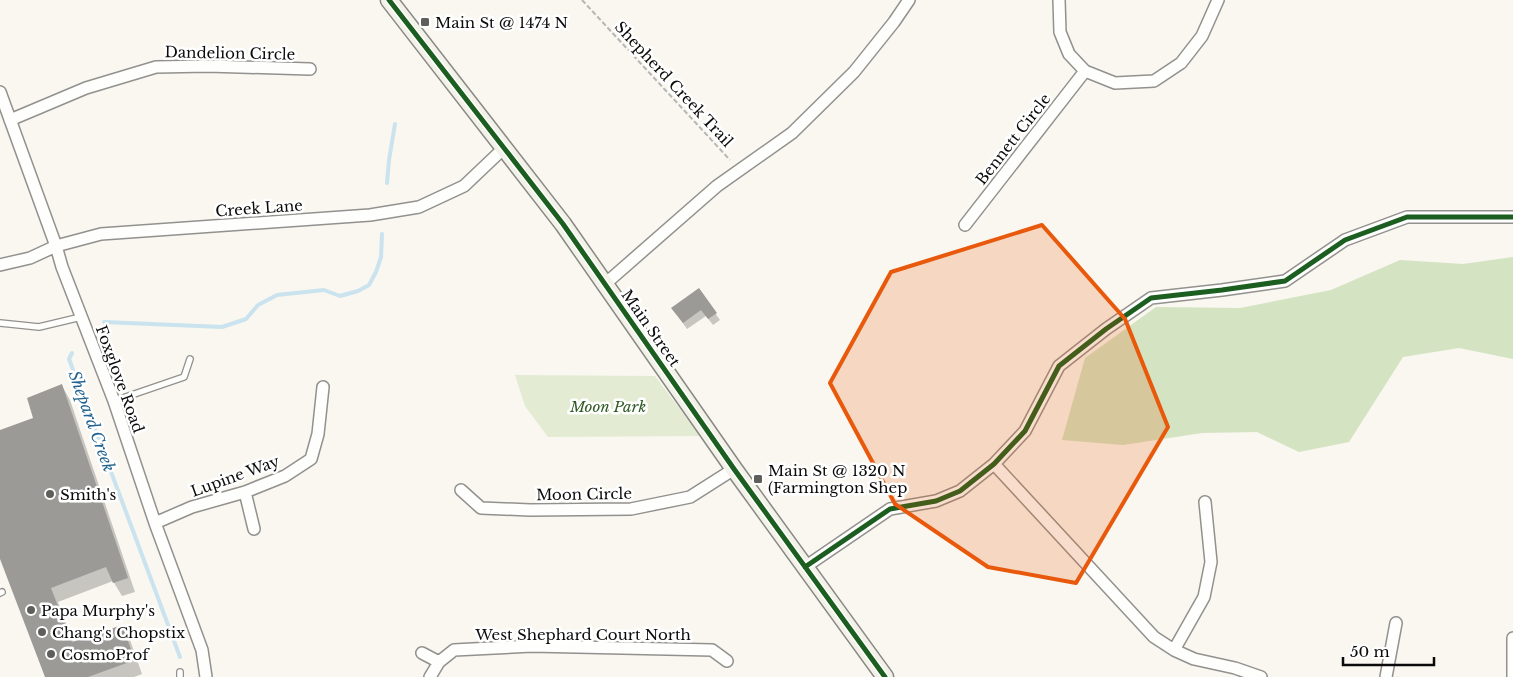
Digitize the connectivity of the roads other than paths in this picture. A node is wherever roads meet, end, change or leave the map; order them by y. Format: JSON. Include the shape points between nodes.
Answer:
{"nodes":[{"id":1,"x":389,"y":0,"type":"edge"},
{"id":2,"x":909,"y":0,"type":"edge"},
{"id":3,"x":1059,"y":0,"type":"edge"},
{"id":4,"x":1218,"y":0,"type":"edge"},
{"id":5,"x":310,"y":70,"type":"dead end"},
{"id":6,"x":1085,"y":71,"type":"junction"},
{"id":7,"x":0,"y":92,"type":"edge"},
{"id":8,"x":10,"y":120,"type":"junction"},
{"id":9,"x":504,"y":148,"type":"junction"},
{"id":10,"x":1513,"y":216,"type":"edge"},
{"id":11,"x":965,"y":225,"type":"dead end"},
{"id":12,"x":56,"y":246,"type":"junction"},
{"id":13,"x":0,"y":265,"type":"edge"},
{"id":14,"x":605,"y":284,"type":"junction"},
{"id":15,"x":82,"y":317,"type":"junction"},
{"id":16,"x":0,"y":323,"type":"edge"},
{"id":17,"x":190,"y":359,"type":"dead end"},
{"id":18,"x":323,"y":387,"type":"dead end"},
{"id":19,"x":114,"y":401,"type":"junction"},
{"id":20,"x":994,"y":464,"type":"junction"},
{"id":21,"x":734,"y":469,"type":"junction"},
{"id":22,"x":461,"y":490,"type":"dead end"},
{"id":23,"x":245,"y":492,"type":"junction"},
{"id":24,"x":1206,"y":502,"type":"dead end"},
{"id":25,"x":155,"y":523,"type":"junction"},
{"id":26,"x":254,"y":528,"type":"dead end"},
{"id":27,"x":805,"y":568,"type":"junction"},
{"id":28,"x":1396,"y":623,"type":"dead end"},
{"id":29,"x":1513,"y":638,"type":"edge"},
{"id":30,"x":1174,"y":650,"type":"junction"},
{"id":31,"x":422,"y":653,"type":"dead end"},
{"id":32,"x":727,"y":661,"type":"dead end"},
{"id":33,"x":439,"y":662,"type":"junction"},
{"id":34,"x":206,"y":677,"type":"edge"},
{"id":35,"x":430,"y":677,"type":"edge"},
{"id":36,"x":885,"y":677,"type":"edge"},
{"id":37,"x":1262,"y":677,"type":"edge"},
{"id":38,"x":1386,"y":677,"type":"edge"},
{"id":39,"x":1513,"y":677,"type":"edge"}],
"edges":[{"from":1,"to":9,"type":"main road","name":"Main Street"},
{"from":2,"to":14,"type":"street","via":[[854,72],[792,133],[717,186]]},
{"from":3,"to":6,"type":"street","via":[[1060,32],[1069,54]]},
{"from":4,"to":6,"type":"street","via":[[1202,36],[1181,63],[1154,81],[1115,82]]},
{"from":5,"to":8,"type":"street","name":"Dandelion Circle","via":[[156,67],[86,88]]},
{"from":6,"to":11,"type":"street","name":"Bennett Circle"},
{"from":7,"to":8,"type":"street","name":"Foxglove Road"},
{"from":8,"to":12,"type":"street","name":"Foxglove Road"},
{"from":9,"to":12,"type":"street","name":"Creek Lane","via":[[464,186],[419,207],[370,215],[101,234]]},
{"from":9,"to":14,"type":"main road","name":"Main Street","via":[[564,224]]},
{"from":10,"to":20,"type":"street","via":[[1407,217],[1345,240],[1285,281],[1151,298],[1106,328],[1059,366],[1024,431]]},
{"from":12,"to":13,"type":"street","name":"Creek Lane","via":[[30,258]]},
{"from":12,"to":15,"type":"street","name":"Foxglove Road"},
{"from":14,"to":21,"type":"main road","name":"Main Street"},
{"from":15,"to":16,"type":"lane","via":[[39,327]]},
{"from":15,"to":19,"type":"street","name":"Foxglove Road"},
{"from":17,"to":19,"type":"lane","via":[[184,377]]},
{"from":18,"to":23,"type":"street","name":"Lupine Way","via":[[318,434],[311,459],[285,476]]},
{"from":19,"to":25,"type":"street","name":"Foxglove Road"},
{"from":20,"to":27,"type":"street","via":[[960,491],[936,501],[890,508]]},
{"from":20,"to":30,"type":"street","via":[[1154,636]]},
{"from":21,"to":22,"type":"street","name":"Moon Circle","via":[[690,497],[631,510],[481,508]]},
{"from":21,"to":27,"type":"main road","name":"Main Street"},
{"from":23,"to":25,"type":"street","name":"Lupine Way"},
{"from":23,"to":26,"type":"street"},
{"from":24,"to":30,"type":"street","via":[[1211,562],[1204,597]]},
{"from":25,"to":34,"type":"street","name":"Foxglove Road","via":[[202,650]]},
{"from":27,"to":36,"type":"main road","name":"Main Street"},
{"from":28,"to":38,"type":"street"},
{"from":29,"to":39,"type":"street"},
{"from":30,"to":37,"type":"street","via":[[1194,659]]},
{"from":31,"to":33,"type":"street"},
{"from":32,"to":33,"type":"street","name":"West Shephard Court North","via":[[712,650],[532,646],[454,650]]},
{"from":33,"to":35,"type":"street"}]}
